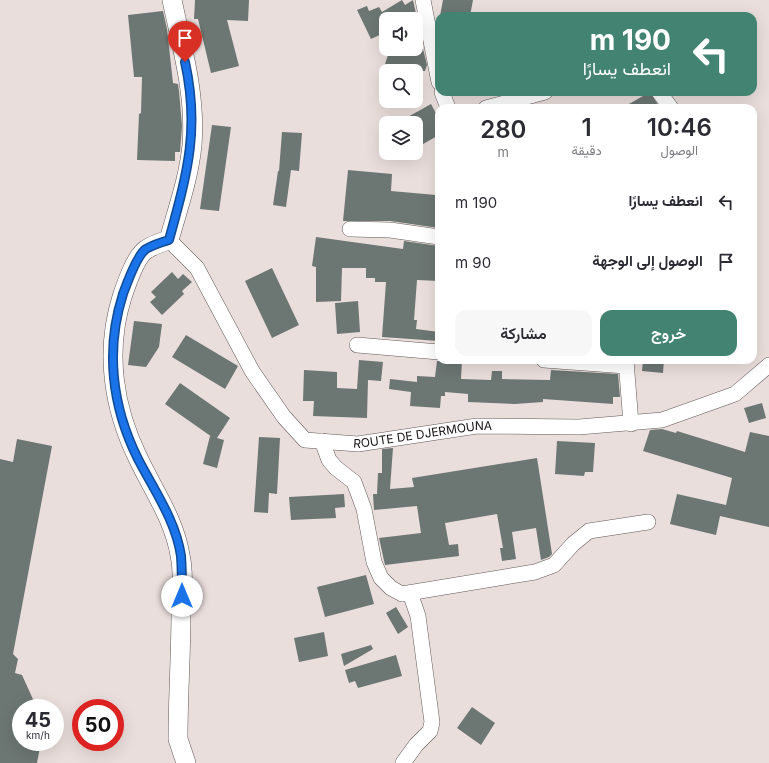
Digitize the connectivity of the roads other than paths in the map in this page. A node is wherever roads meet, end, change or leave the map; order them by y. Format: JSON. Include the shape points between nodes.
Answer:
{"nodes":[{"id":1,"x":172,"y":0,"type":"edge"},
{"id":2,"x":423,"y":0,"type":"edge"},
{"id":3,"x":435,"y":62,"type":"edge"},
{"id":4,"x":530,"y":96,"type":"edge"},
{"id":5,"x":501,"y":104,"type":"edge"},
{"id":6,"x":350,"y":229,"type":"dead end"},
{"id":7,"x":435,"y":237,"type":"edge"},
{"id":8,"x":169,"y":240,"type":"junction"},
{"id":9,"x":357,"y":345,"type":"dead end"},
{"id":10,"x":435,"y":352,"type":"edge"},
{"id":11,"x":626,"y":364,"type":"edge"},
{"id":12,"x":769,"y":365,"type":"edge"},
{"id":13,"x":631,"y":424,"type":"junction"},
{"id":14,"x":322,"y":441,"type":"junction"},
{"id":15,"x":648,"y":522,"type":"dead end"},
{"id":16,"x":410,"y":593,"type":"junction"},
{"id":17,"x":186,"y":763,"type":"edge"},
{"id":18,"x":403,"y":763,"type":"edge"}],
"edges":[{"from":1,"to":8,"type":"main road","via":[[190,86],[192,145],[188,171]]},
{"from":2,"to":3,"type":"street"},
{"from":4,"to":5,"type":"street"},
{"from":6,"to":7,"type":"street","via":[[390,230]]},
{"from":8,"to":14,"type":"street","name":"ROUTE DE DJERMOUNA","via":[[197,268],[252,371],[284,417],[305,440]]},
{"from":8,"to":17,"type":"main road","via":[[145,249],[130,275],[116,315],[112,345],[114,384],[124,425],[161,501],[180,555],[182,582],[178,739]]},
{"from":9,"to":10,"type":"street"},
{"from":11,"to":13,"type":"street"},
{"from":12,"to":13,"type":"street","name":"ROUTE DE DJERMOUNA","via":[[735,394],[662,420]]},
{"from":13,"to":14,"type":"street","name":"ROUTE DE DJERMOUNA","via":[[579,427],[477,426],[358,444]]},
{"from":14,"to":16,"type":"street","via":[[329,460],[354,482],[364,509],[374,562],[381,578],[402,594]]},
{"from":15,"to":16,"type":"street","via":[[589,531],[554,565],[535,572]]},
{"from":16,"to":18,"type":"street","via":[[418,616],[432,722],[430,731]]}]}
